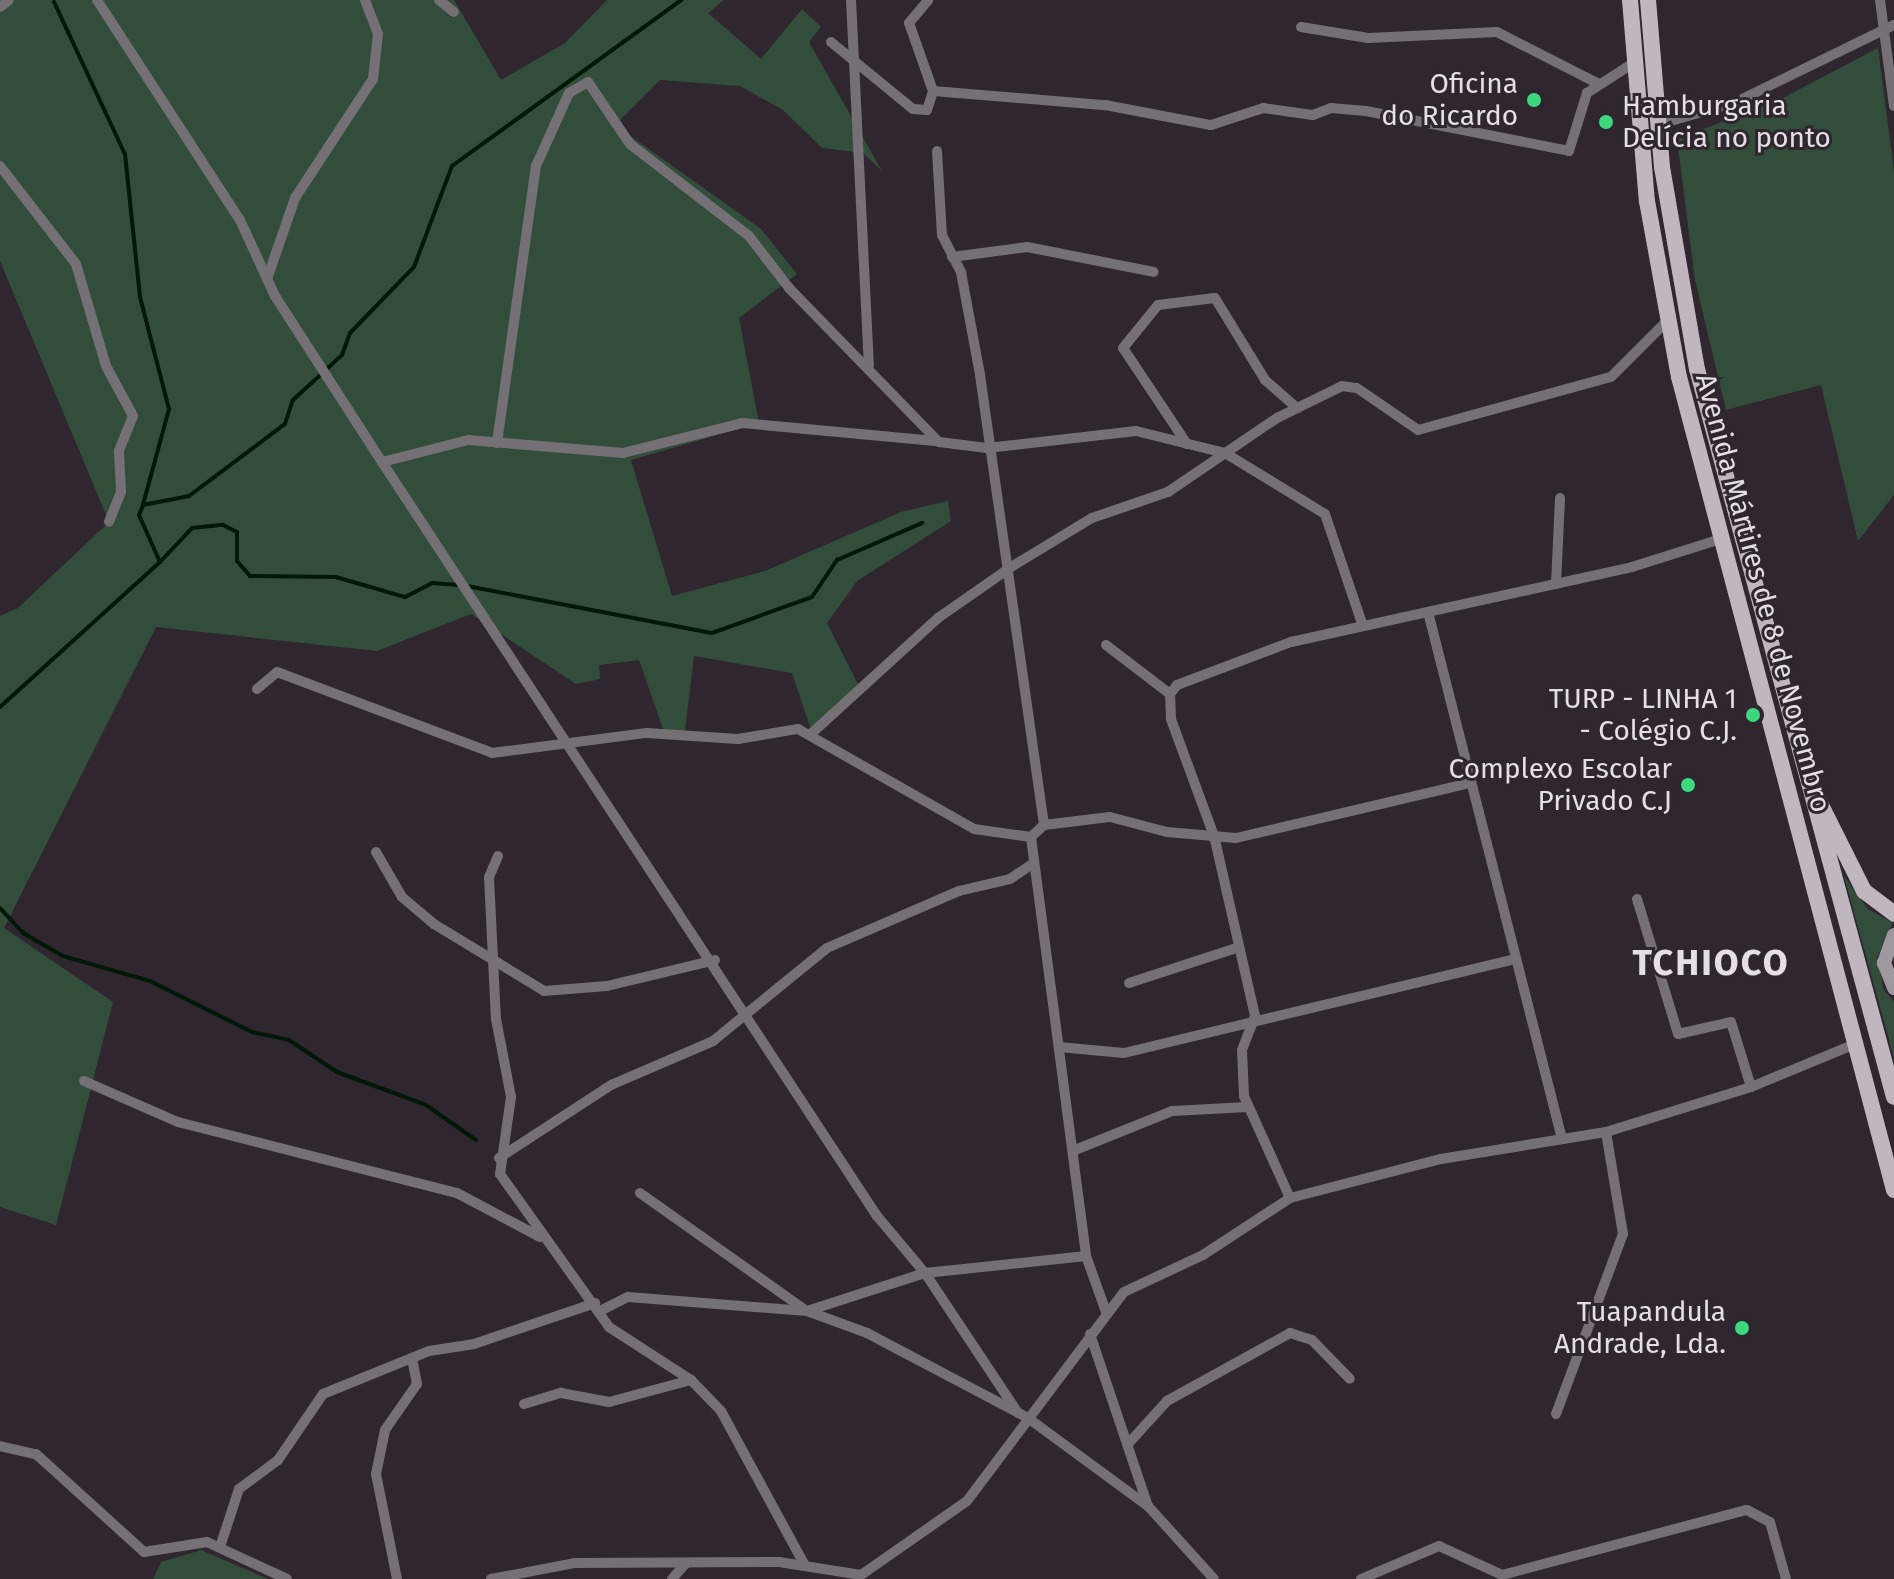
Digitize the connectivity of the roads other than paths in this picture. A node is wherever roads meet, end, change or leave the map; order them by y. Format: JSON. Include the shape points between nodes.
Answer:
{"nodes":[{"id":1,"x":9,"y":0,"type":"edge"},
{"id":2,"x":97,"y":0,"type":"edge"},
{"id":3,"x":365,"y":0,"type":"edge"},
{"id":4,"x":439,"y":0,"type":"edge"},
{"id":5,"x":851,"y":0,"type":"edge"},
{"id":6,"x":928,"y":0,"type":"edge"},
{"id":7,"x":1630,"y":0,"type":"edge"},
{"id":8,"x":1648,"y":0,"type":"edge"},
{"id":9,"x":1880,"y":0,"type":"edge"},
{"id":10,"x":0,"y":7,"type":"edge"},
{"id":11,"x":454,"y":12,"type":"dead end"},
{"id":12,"x":1301,"y":27,"type":"dead end"},
{"id":13,"x":1889,"y":27,"type":"edge"},
{"id":14,"x":831,"y":42,"type":"dead end"},
{"id":15,"x":854,"y":61,"type":"junction"},
{"id":16,"x":1635,"y":62,"type":"junction"},
{"id":17,"x":1599,"y":84,"type":"junction"},
{"id":18,"x":933,"y":91,"type":"junction"},
{"id":19,"x":1894,"y":106,"type":"edge"},
{"id":20,"x":1657,"y":125,"type":"junction"},
{"id":21,"x":937,"y":151,"type":"dead end"},
{"id":22,"x":0,"y":166,"type":"edge"},
{"id":23,"x":952,"y":257,"type":"junction"},
{"id":24,"x":1154,"y":272,"type":"dead end"},
{"id":25,"x":267,"y":279,"type":"junction"},
{"id":26,"x":1667,"y":321,"type":"junction"},
{"id":27,"x":869,"y":366,"type":"junction"},
{"id":28,"x":1297,"y":408,"type":"junction"},
{"id":29,"x":939,"y":442,"type":"junction"},
{"id":30,"x":497,"y":443,"type":"junction"},
{"id":31,"x":1187,"y":444,"type":"junction"},
{"id":32,"x":987,"y":448,"type":"junction"},
{"id":33,"x":1225,"y":453,"type":"junction"},
{"id":34,"x":382,"y":462,"type":"junction"},
{"id":35,"x":1560,"y":498,"type":"dead end"},
{"id":36,"x":109,"y":522,"type":"dead end"},
{"id":37,"x":1721,"y":539,"type":"junction"},
{"id":38,"x":1011,"y":567,"type":"junction"},
{"id":39,"x":1556,"y":584,"type":"junction"},
{"id":40,"x":1428,"y":612,"type":"junction"},
{"id":41,"x":1362,"y":623,"type":"junction"},
{"id":42,"x":1106,"y":645,"type":"dead end"},
{"id":43,"x":257,"y":689,"type":"dead end"},
{"id":44,"x":1170,"y":694,"type":"junction"},
{"id":45,"x":812,"y":733,"type":"junction"},
{"id":46,"x":572,"y":744,"type":"junction"},
{"id":47,"x":1801,"y":764,"type":"junction"},
{"id":48,"x":1471,"y":783,"type":"junction"},
{"id":49,"x":1044,"y":825,"type":"junction"},
{"id":50,"x":1214,"y":836,"type":"junction"},
{"id":51,"x":1031,"y":837,"type":"junction"},
{"id":52,"x":376,"y":852,"type":"dead end"},
{"id":53,"x":498,"y":856,"type":"dead end"},
{"id":54,"x":1034,"y":863,"type":"junction"},
{"id":55,"x":1637,"y":899,"type":"dead end"},
{"id":56,"x":1894,"y":914,"type":"edge"},
{"id":57,"x":1894,"y":935,"type":"edge"},
{"id":58,"x":1236,"y":948,"type":"junction"},
{"id":59,"x":495,"y":956,"type":"junction"},
{"id":60,"x":1515,"y":959,"type":"junction"},
{"id":61,"x":715,"y":960,"type":"junction"},
{"id":62,"x":1129,"y":983,"type":"dead end"},
{"id":63,"x":1894,"y":988,"type":"edge"},
{"id":64,"x":746,"y":1007,"type":"junction"},
{"id":65,"x":1255,"y":1016,"type":"junction"},
{"id":66,"x":1855,"y":1044,"type":"junction"},
{"id":67,"x":1059,"y":1047,"type":"junction"},
{"id":68,"x":84,"y":1081,"type":"dead end"},
{"id":69,"x":1751,"y":1087,"type":"junction"},
{"id":70,"x":1894,"y":1097,"type":"edge"},
{"id":71,"x":1248,"y":1107,"type":"junction"},
{"id":72,"x":1606,"y":1132,"type":"junction"},
{"id":73,"x":1562,"y":1139,"type":"junction"},
{"id":74,"x":1075,"y":1150,"type":"junction"},
{"id":75,"x":499,"y":1158,"type":"junction"},
{"id":76,"x":1894,"y":1190,"type":"edge"},
{"id":77,"x":640,"y":1193,"type":"dead end"},
{"id":78,"x":1290,"y":1198,"type":"junction"},
{"id":79,"x":542,"y":1238,"type":"junction"},
{"id":80,"x":1086,"y":1256,"type":"junction"},
{"id":81,"x":925,"y":1273,"type":"junction"},
{"id":82,"x":598,"y":1306,"type":"junction"},
{"id":83,"x":807,"y":1311,"type":"junction"},
{"id":84,"x":1106,"y":1312,"type":"junction"},
{"id":85,"x":1090,"y":1334,"type":"junction"},
{"id":86,"x":412,"y":1358,"type":"junction"},
{"id":87,"x":1350,"y":1379,"type":"dead end"},
{"id":88,"x":691,"y":1380,"type":"junction"},
{"id":89,"x":524,"y":1404,"type":"dead end"},
{"id":90,"x":1556,"y":1414,"type":"dead end"},
{"id":91,"x":1023,"y":1415,"type":"junction"},
{"id":92,"x":1128,"y":1444,"type":"junction"},
{"id":93,"x":0,"y":1446,"type":"edge"},
{"id":94,"x":1148,"y":1506,"type":"junction"},
{"id":95,"x":220,"y":1547,"type":"junction"},
{"id":96,"x":685,"y":1564,"type":"junction"},
{"id":97,"x":805,"y":1566,"type":"junction"},
{"id":98,"x":867,"y":1572,"type":"junction"},
{"id":99,"x":287,"y":1579,"type":"edge"},
{"id":100,"x":397,"y":1579,"type":"edge"},
{"id":101,"x":491,"y":1579,"type":"edge"},
{"id":102,"x":672,"y":1579,"type":"edge"},
{"id":103,"x":878,"y":1579,"type":"edge"},
{"id":104,"x":1214,"y":1579,"type":"edge"},
{"id":105,"x":1361,"y":1579,"type":"edge"},
{"id":106,"x":1786,"y":1579,"type":"edge"}],
"edges":[{"from":1,"to":10,"type":"street"},
{"from":2,"to":25,"type":"street","via":[[240,220]]},
{"from":3,"to":25,"type":"street","via":[[378,34],[373,79],[295,198]]},
{"from":4,"to":11,"type":"street"},
{"from":5,"to":15,"type":"street"},
{"from":6,"to":18,"type":"street","via":[[909,23]]},
{"from":7,"to":16,"type":"main road","name":"Avenida Mártires de 8 de Novembro"},
{"from":8,"to":20,"type":"main road","name":"Avenida Mártires de 8 de Novembro"},
{"from":9,"to":13,"type":"street"},
{"from":12,"to":17,"type":"street","via":[[1368,38],[1497,32]]},
{"from":13,"to":19,"type":"street"},
{"from":13,"to":20,"type":"street","via":[[1736,102]]},
{"from":14,"to":15,"type":"street"},
{"from":15,"to":18,"type":"street","via":[[913,109],[927,110]]},
{"from":15,"to":27,"type":"street"},
{"from":16,"to":17,"type":"street"},
{"from":16,"to":26,"type":"main road","name":"Avenida Mártires de 8 de Novembro"},
{"from":17,"to":18,"type":"street","via":[[1583,101],[1579,139],[1569,151],[1354,110],[1313,115],[1263,108],[1211,125],[1105,105]]},
{"from":20,"to":47,"type":"main road","name":"Avenida Mártires de 8 de Novembro","via":[[1697,369]]},
{"from":21,"to":23,"type":"street","via":[[940,225]]},
{"from":22,"to":36,"type":"street","via":[[76,264],[106,366],[133,416],[119,451],[121,492]]},
{"from":23,"to":24,"type":"street","via":[[1027,247]]},
{"from":23,"to":32,"type":"street","via":[[980,375]]},
{"from":25,"to":34,"type":"street"},
{"from":26,"to":28,"type":"street","via":[[1611,377],[1418,430],[1349,385]]},
{"from":26,"to":37,"type":"main road","name":"Avenida Mártires de 8 de Novembro"},
{"from":27,"to":29,"type":"street"},
{"from":27,"to":30,"type":"street","via":[[789,288],[749,236],[630,144],[588,82],[569,93],[536,166]]},
{"from":28,"to":31,"type":"street","via":[[1256,368],[1215,298],[1158,305],[1123,348]]},
{"from":28,"to":33,"type":"street"},
{"from":29,"to":30,"type":"street","via":[[742,423],[623,453]]},
{"from":29,"to":32,"type":"street"},
{"from":30,"to":34,"type":"street","via":[[431,445]]},
{"from":31,"to":32,"type":"street","via":[[1128,431]]},
{"from":31,"to":33,"type":"street"},
{"from":32,"to":38,"type":"street"},
{"from":33,"to":38,"type":"street","via":[[1168,492],[1092,518]]},
{"from":33,"to":41,"type":"street","via":[[1325,514]]},
{"from":34,"to":46,"type":"street"},
{"from":35,"to":39,"type":"street"},
{"from":37,"to":39,"type":"street"},
{"from":37,"to":66,"type":"main road","name":"Avenida Mártires de 8 de Novembro"},
{"from":38,"to":45,"type":"street","via":[[938,618]]},
{"from":38,"to":49,"type":"street"},
{"from":39,"to":40,"type":"street"},
{"from":40,"to":41,"type":"street"},
{"from":40,"to":48,"type":"street"},
{"from":41,"to":44,"type":"street","via":[[1291,642],[1177,685]]},
{"from":42,"to":44,"type":"street"},
{"from":43,"to":46,"type":"street","via":[[277,672],[492,753]]},
{"from":44,"to":50,"type":"street","via":[[1171,719]]},
{"from":45,"to":46,"type":"street","via":[[738,739],[685,731]]},
{"from":45,"to":51,"type":"street","via":[[963,824]]},
{"from":46,"to":61,"type":"street"},
{"from":47,"to":56,"type":"main road","via":[[1856,878]]},
{"from":47,"to":70,"type":"main road","name":"Avenida Mártires de 8 de Novembro"},
{"from":48,"to":50,"type":"street","via":[[1236,838]]},
{"from":48,"to":60,"type":"street"},
{"from":49,"to":50,"type":"street","via":[[1110,817]]},
{"from":49,"to":51,"type":"street"},
{"from":50,"to":58,"type":"street"},
{"from":51,"to":54,"type":"street"},
{"from":52,"to":59,"type":"street","via":[[402,897],[434,924]]},
{"from":53,"to":59,"type":"street","via":[[489,877]]},
{"from":54,"to":64,"type":"street","via":[[1010,879],[959,891],[827,948]]},
{"from":54,"to":67,"type":"street"},
{"from":55,"to":69,"type":"street","via":[[1678,1034],[1731,1022]]},
{"from":57,"to":63,"type":"street","via":[[1884,963]]},
{"from":58,"to":62,"type":"street"},
{"from":58,"to":65,"type":"street"},
{"from":59,"to":61,"type":"street","via":[[544,991]]},
{"from":59,"to":75,"type":"street","via":[[496,1019],[511,1097]]},
{"from":60,"to":65,"type":"street"},
{"from":60,"to":73,"type":"street"},
{"from":61,"to":64,"type":"street"},
{"from":64,"to":75,"type":"street","via":[[693,1053],[611,1085]]},
{"from":64,"to":81,"type":"street","via":[[877,1216]]},
{"from":65,"to":67,"type":"street","via":[[1112,1055]]},
{"from":65,"to":71,"type":"street","via":[[1242,1050]]},
{"from":66,"to":69,"type":"street"},
{"from":66,"to":76,"type":"main road","name":"Avenida Mártires de 8 de Novembro"},
{"from":67,"to":74,"type":"street"},
{"from":68,"to":79,"type":"street","via":[[178,1122],[457,1193]]},
{"from":69,"to":72,"type":"street"},
{"from":71,"to":74,"type":"street","via":[[1172,1111]]},
{"from":71,"to":78,"type":"street"},
{"from":72,"to":73,"type":"street"},
{"from":72,"to":90,"type":"street","via":[[1623,1234]]},
{"from":73,"to":78,"type":"street","via":[[1441,1159]]},
{"from":74,"to":80,"type":"street"},
{"from":75,"to":79,"type":"street","via":[[505,1184]]},
{"from":77,"to":83,"type":"street"},
{"from":78,"to":84,"type":"street","via":[[1210,1251],[1124,1292]]},
{"from":79,"to":82,"type":"street"},
{"from":80,"to":81,"type":"street"},
{"from":80,"to":84,"type":"street"},
{"from":81,"to":83,"type":"street"},
{"from":81,"to":91,"type":"street"},
{"from":82,"to":83,"type":"street","via":[[628,1297]]},
{"from":82,"to":86,"type":"street"},
{"from":82,"to":88,"type":"street","via":[[609,1327]]},
{"from":83,"to":91,"type":"street","via":[[867,1333]]},
{"from":84,"to":85,"type":"street"},
{"from":85,"to":91,"type":"street"},
{"from":85,"to":92,"type":"street"},
{"from":86,"to":95,"type":"street","via":[[313,1402],[287,1450],[239,1489]]},
{"from":86,"to":100,"type":"street","via":[[417,1384],[385,1430],[376,1474]]},
{"from":87,"to":92,"type":"street","via":[[1312,1340],[1290,1333],[1167,1401]]},
{"from":88,"to":89,"type":"street","via":[[609,1402],[561,1393]]},
{"from":88,"to":97,"type":"street","via":[[734,1431]]},
{"from":91,"to":94,"type":"street"},
{"from":91,"to":98,"type":"street","via":[[967,1501]]},
{"from":92,"to":94,"type":"street"},
{"from":93,"to":95,"type":"street","via":[[36,1454],[144,1552],[191,1543]]},
{"from":94,"to":104,"type":"street"},
{"from":95,"to":99,"type":"street"},
{"from":96,"to":97,"type":"street"},
{"from":96,"to":101,"type":"street","via":[[575,1563]]},
{"from":96,"to":102,"type":"street"},
{"from":97,"to":98,"type":"street"},
{"from":98,"to":103,"type":"street"},
{"from":105,"to":106,"type":"street","via":[[1439,1546],[1502,1575],[1747,1510],[1770,1522]]}]}
